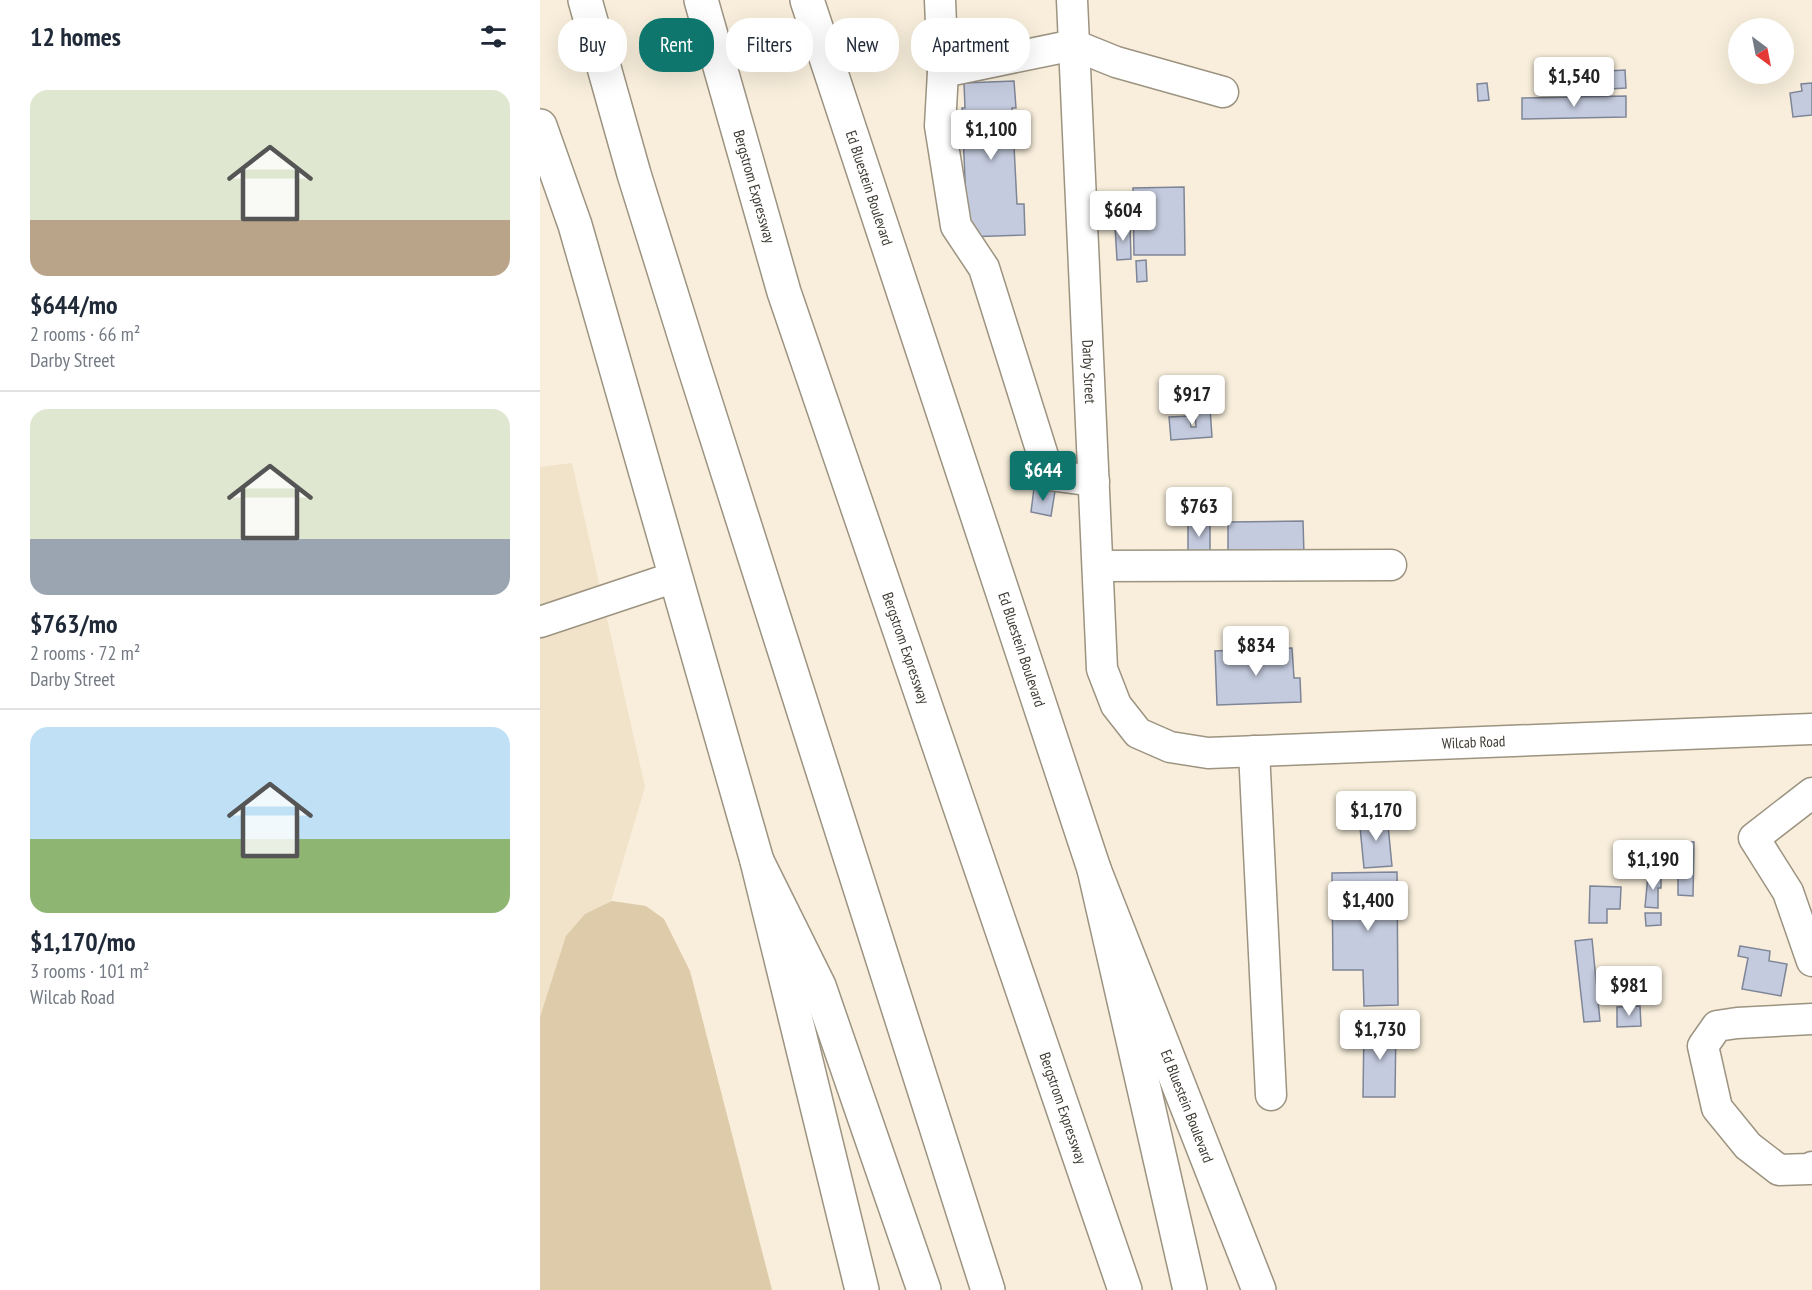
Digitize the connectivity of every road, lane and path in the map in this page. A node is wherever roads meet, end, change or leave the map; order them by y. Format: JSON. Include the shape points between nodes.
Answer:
{"nodes":[{"id":1,"x":585,"y":0,"type":"edge"},
{"id":2,"x":701,"y":0,"type":"edge"},
{"id":3,"x":807,"y":0,"type":"edge"},
{"id":4,"x":940,"y":0,"type":"edge"},
{"id":5,"x":1072,"y":0,"type":"edge"},
{"id":6,"x":941,"y":18,"type":"edge"},
{"id":7,"x":1074,"y":45,"type":"junction"},
{"id":8,"x":1030,"y":54,"type":"edge"},
{"id":9,"x":944,"y":72,"type":"edge"},
{"id":10,"x":1223,"y":92,"type":"dead end"},
{"id":11,"x":540,"y":126,"type":"edge"},
{"id":12,"x":1094,"y":481,"type":"junction"},
{"id":13,"x":1391,"y":565,"type":"dead end"},
{"id":14,"x":1098,"y":566,"type":"junction"},
{"id":15,"x":675,"y":577,"type":"junction"},
{"id":16,"x":540,"y":622,"type":"edge"},
{"id":17,"x":1812,"y":729,"type":"edge"},
{"id":18,"x":1138,"y":734,"type":"joint"},
{"id":19,"x":1254,"y":751,"type":"junction"},
{"id":20,"x":1812,"y":793,"type":"edge"},
{"id":21,"x":757,"y":861,"type":"junction"},
{"id":22,"x":1094,"y":869,"type":"junction"},
{"id":23,"x":1812,"y":961,"type":"edge"},
{"id":24,"x":1812,"y":1019,"type":"edge"},
{"id":25,"x":1271,"y":1095,"type":"dead end"},
{"id":26,"x":1812,"y":1167,"type":"edge"},
{"id":27,"x":862,"y":1290,"type":"edge"},
{"id":28,"x":924,"y":1290,"type":"edge"},
{"id":29,"x":988,"y":1290,"type":"edge"},
{"id":30,"x":1125,"y":1290,"type":"edge"},
{"id":31,"x":1190,"y":1290,"type":"edge"},
{"id":32,"x":1258,"y":1290,"type":"edge"}],
"edges":[{"from":1,"to":29,"type":"main road","via":[[634,174]]},
{"from":2,"to":30,"type":"main road","name":"Bergstrom Expressway","via":[[784,291]]},
{"from":3,"to":22,"type":"main road","name":"Ed Bluestein Boulevard"},
{"from":4,"to":6,"type":"street"},
{"from":5,"to":7,"type":"street","name":"Darby Street"},
{"from":7,"to":8,"type":"street"},
{"from":7,"to":10,"type":"street","via":[[1116,62]]},
{"from":7,"to":12,"type":"street","name":"Darby Street"},
{"from":9,"to":12,"type":"street","via":[[940,126],[956,226],[984,268],[1049,475]]},
{"from":11,"to":15,"type":"main road","via":[[575,225]]},
{"from":12,"to":14,"type":"street","name":"Darby Street"},
{"from":13,"to":14,"type":"street"},
{"from":14,"to":18,"type":"street","name":"Darby Street","via":[[1102,669],[1116,705]]},
{"from":15,"to":16,"type":"street"},
{"from":15,"to":21,"type":"main road"},
{"from":17,"to":19,"type":"street","name":"Wilcab Road"},
{"from":18,"to":19,"type":"street","name":"Wilcab Road","via":[[1170,747],[1208,753]]},
{"from":19,"to":25,"type":"street"},
{"from":20,"to":23,"type":"street","via":[[1754,838],[1788,892]]},
{"from":21,"to":27,"type":"main road"},
{"from":21,"to":28,"type":"main road","via":[[819,986]]},
{"from":22,"to":31,"type":"main road"},
{"from":22,"to":32,"type":"main road","name":"Ed Bluestein Boulevard"},
{"from":24,"to":26,"type":"street","via":[[1717,1026],[1703,1046],[1717,1108],[1748,1146],[1779,1170]]}]}
